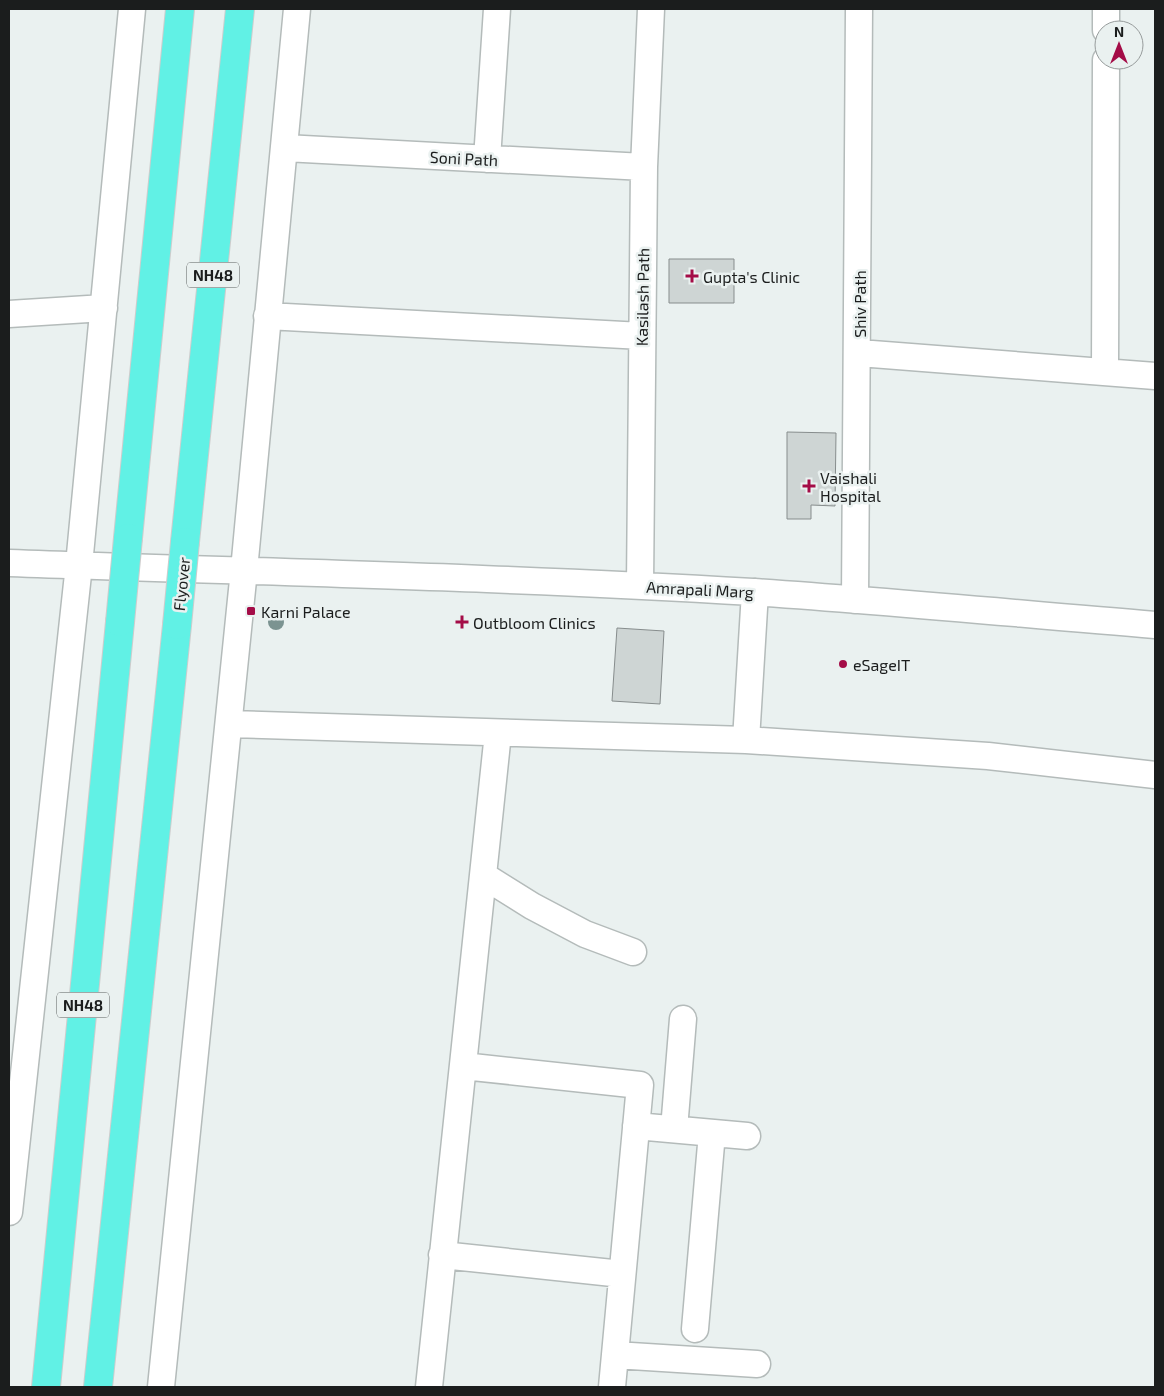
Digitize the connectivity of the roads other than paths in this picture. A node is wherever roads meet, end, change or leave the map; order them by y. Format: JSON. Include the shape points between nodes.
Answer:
{"nodes":[{"id":1,"x":132,"y":9,"type":"edge"},
{"id":2,"x":180,"y":9,"type":"edge"},
{"id":3,"x":240,"y":9,"type":"edge"},
{"id":4,"x":297,"y":9,"type":"edge"},
{"id":5,"x":497,"y":9,"type":"edge"},
{"id":6,"x":651,"y":9,"type":"edge"},
{"id":7,"x":859,"y":9,"type":"edge"},
{"id":8,"x":1106,"y":70,"type":"edge"},
{"id":9,"x":285,"y":148,"type":"junction"},
{"id":10,"x":487,"y":159,"type":"junction"},
{"id":11,"x":644,"y":167,"type":"junction"},
{"id":12,"x":104,"y":308,"type":"junction"},
{"id":13,"x":9,"y":314,"type":"edge"},
{"id":14,"x":267,"y":316,"type":"junction"},
{"id":15,"x":642,"y":336,"type":"junction"},
{"id":16,"x":859,"y":353,"type":"junction"},
{"id":17,"x":1105,"y":372,"type":"junction"},
{"id":18,"x":1155,"y":376,"type":"edge"},
{"id":19,"x":9,"y":563,"type":"edge"},
{"id":20,"x":79,"y":565,"type":"junction"},
{"id":21,"x":244,"y":570,"type":"junction"},
{"id":22,"x":640,"y":586,"type":"junction"},
{"id":23,"x":755,"y":592,"type":"junction"},
{"id":24,"x":855,"y":600,"type":"junction"},
{"id":25,"x":1155,"y":625,"type":"edge"},
{"id":26,"x":229,"y":724,"type":"junction"},
{"id":27,"x":498,"y":732,"type":"junction"},
{"id":28,"x":746,"y":740,"type":"junction"},
{"id":29,"x":1155,"y":775,"type":"edge"},
{"id":30,"x":484,"y":876,"type":"junction"},
{"id":31,"x":633,"y":952,"type":"dead end"},
{"id":32,"x":683,"y":1019,"type":"dead end"},
{"id":33,"x":463,"y":1066,"type":"junction"},
{"id":34,"x":636,"y":1126,"type":"junction"},
{"id":35,"x":674,"y":1129,"type":"junction"},
{"id":36,"x":712,"y":1133,"type":"junction"},
{"id":37,"x":747,"y":1136,"type":"dead end"},
{"id":38,"x":9,"y":1212,"type":"edge"},
{"id":39,"x":442,"y":1255,"type":"junction"},
{"id":40,"x":622,"y":1274,"type":"junction"},
{"id":41,"x":695,"y":1329,"type":"dead end"},
{"id":42,"x":615,"y":1355,"type":"junction"},
{"id":43,"x":757,"y":1364,"type":"dead end"},
{"id":44,"x":46,"y":1387,"type":"edge"},
{"id":45,"x":98,"y":1387,"type":"edge"},
{"id":46,"x":161,"y":1387,"type":"edge"},
{"id":47,"x":429,"y":1387,"type":"edge"},
{"id":48,"x":612,"y":1387,"type":"edge"}],
"edges":[{"from":1,"to":12,"type":"street"},
{"from":2,"to":44,"type":"highway","number":"NH48","bridge":true},
{"from":3,"to":45,"type":"highway","name":"Flyover","number":"NH48","bridge":true},
{"from":4,"to":9,"type":"street"},
{"from":5,"to":10,"type":"street"},
{"from":6,"to":11,"type":"street","name":"Kasilash Path"},
{"from":7,"to":16,"type":"street","name":"Shiv Path"},
{"from":8,"to":17,"type":"street"},
{"from":9,"to":10,"type":"street","name":"Soni Path"},
{"from":9,"to":14,"type":"street"},
{"from":10,"to":11,"type":"street","name":"Soni Path"},
{"from":11,"to":15,"type":"street","name":"Kasilash Path"},
{"from":12,"to":13,"type":"street"},
{"from":12,"to":20,"type":"street"},
{"from":14,"to":15,"type":"street"},
{"from":14,"to":21,"type":"street"},
{"from":15,"to":22,"type":"street","name":"Kasilash Path"},
{"from":16,"to":17,"type":"street"},
{"from":16,"to":24,"type":"street","name":"Shiv Path"},
{"from":17,"to":18,"type":"street"},
{"from":19,"to":20,"type":"street","name":"Amrapali Marg"},
{"from":20,"to":21,"type":"street","name":"Amrapali Marg"},
{"from":20,"to":38,"type":"street"},
{"from":21,"to":22,"type":"street","name":"Amrapali Marg"},
{"from":21,"to":26,"type":"street"},
{"from":22,"to":23,"type":"street","name":"Amrapali Marg"},
{"from":23,"to":24,"type":"street","name":"Amrapali Marg"},
{"from":23,"to":28,"type":"street"},
{"from":24,"to":25,"type":"street","name":"Amrapali Marg"},
{"from":26,"to":27,"type":"street"},
{"from":26,"to":46,"type":"street"},
{"from":27,"to":28,"type":"street"},
{"from":27,"to":30,"type":"street"},
{"from":28,"to":29,"type":"street","via":[[988,756]]},
{"from":30,"to":31,"type":"street","via":[[585,934]]},
{"from":30,"to":33,"type":"street"},
{"from":32,"to":35,"type":"street"},
{"from":33,"to":34,"type":"street","via":[[640,1085]]},
{"from":33,"to":39,"type":"street"},
{"from":34,"to":35,"type":"street"},
{"from":34,"to":40,"type":"street"},
{"from":35,"to":36,"type":"street"},
{"from":36,"to":37,"type":"street"},
{"from":36,"to":41,"type":"street"},
{"from":39,"to":40,"type":"street"},
{"from":39,"to":47,"type":"street"},
{"from":40,"to":42,"type":"street"},
{"from":42,"to":43,"type":"street"},
{"from":42,"to":48,"type":"street"}]}
